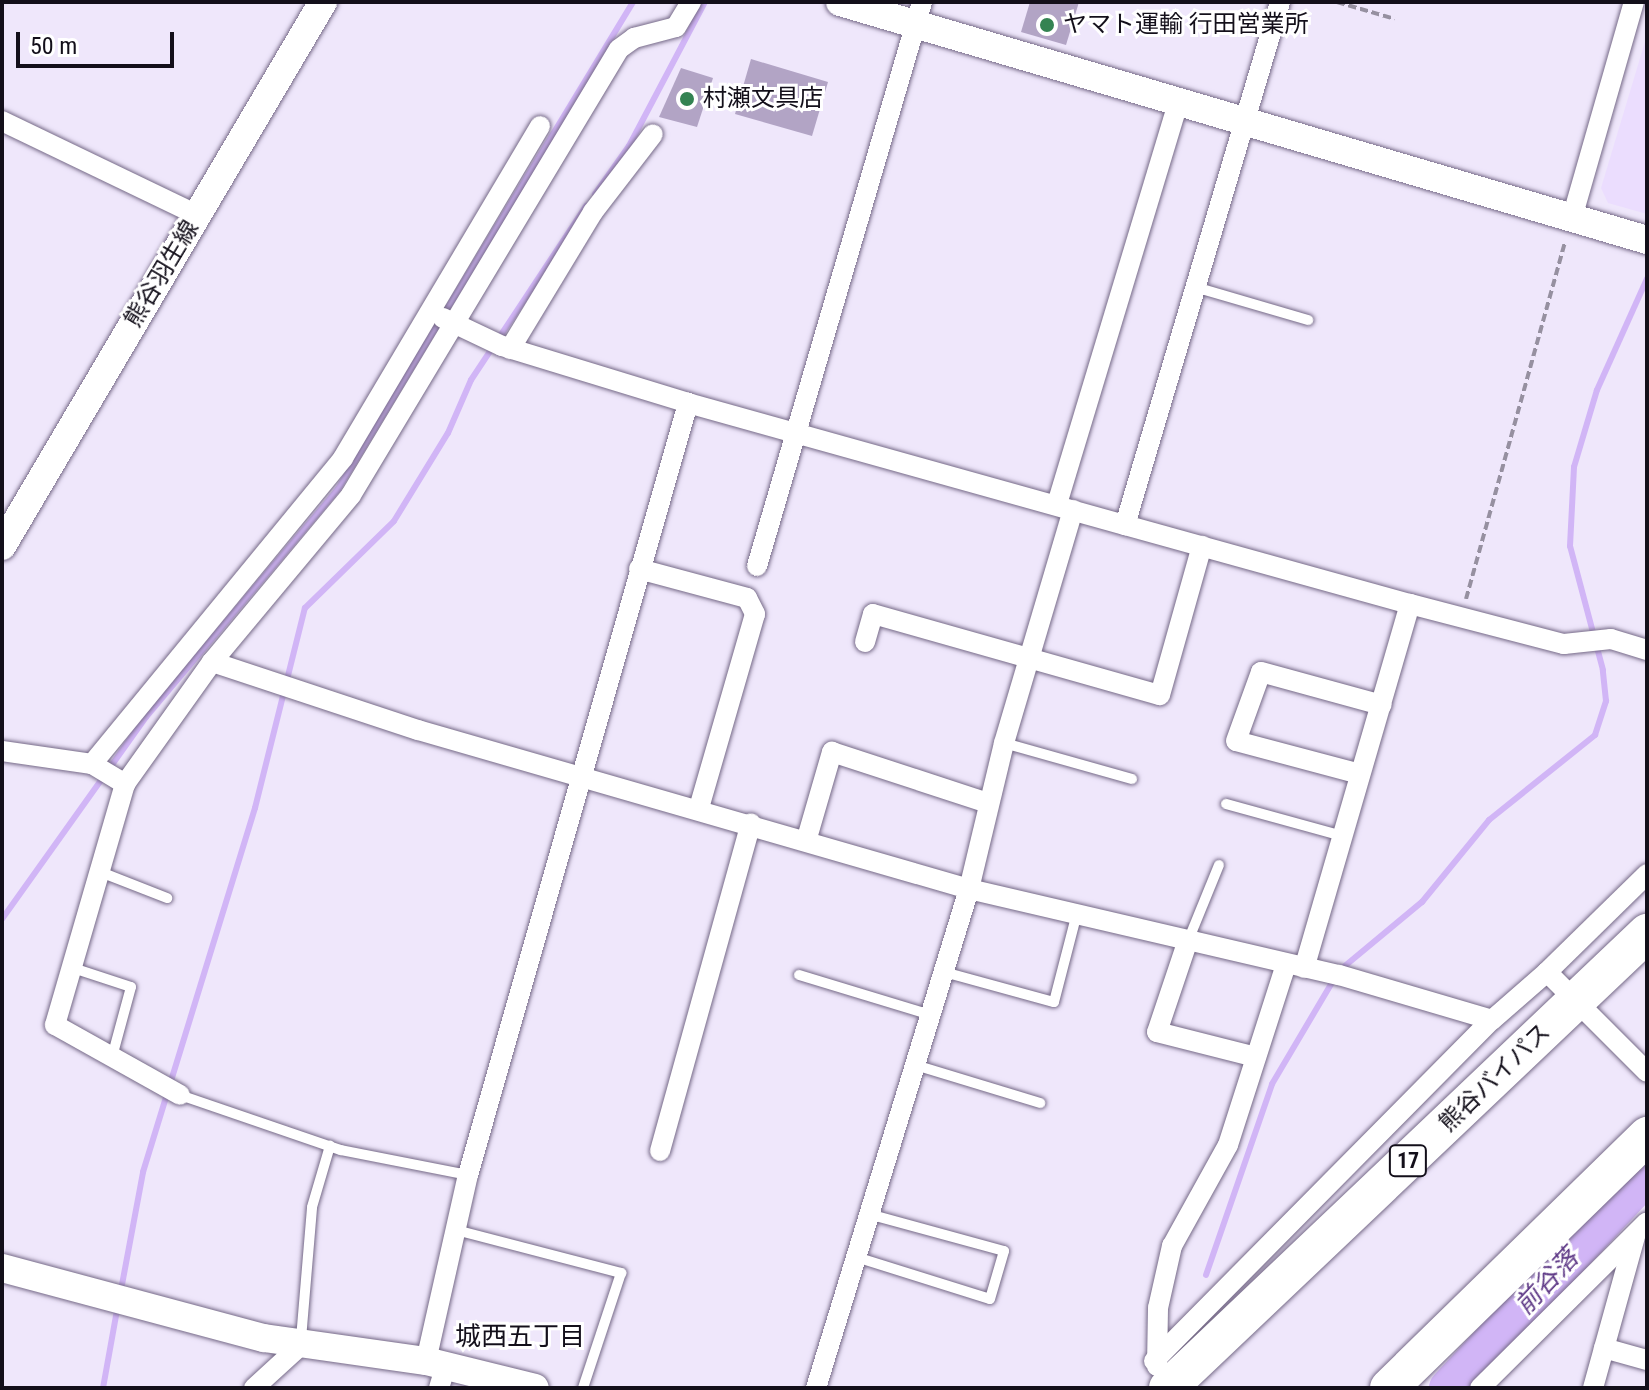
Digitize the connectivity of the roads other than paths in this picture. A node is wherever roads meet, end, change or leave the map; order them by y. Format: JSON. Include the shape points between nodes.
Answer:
{"nodes":[{"id":1,"x":323,"y":2,"type":"edge"},
{"id":2,"x":691,"y":2,"type":"edge"},
{"id":3,"x":840,"y":2,"type":"edge"},
{"id":4,"x":1280,"y":2,"type":"edge"},
{"id":5,"x":1634,"y":2,"type":"edge"},
{"id":6,"x":919,"y":13,"type":"edge"},
{"id":7,"x":1179,"y":101,"type":"junction"},
{"id":8,"x":1245,"y":120,"type":"junction"},
{"id":9,"x":2,"y":121,"type":"edge"},
{"id":10,"x":540,"y":126,"type":"dead end"},
{"id":11,"x":653,"y":134,"type":"dead end"},
{"id":12,"x":197,"y":215,"type":"junction"},
{"id":13,"x":1572,"y":218,"type":"junction"},
{"id":14,"x":1647,"y":240,"type":"edge"},
{"id":15,"x":1193,"y":287,"type":"junction"},
{"id":16,"x":442,"y":317,"type":"junction"},
{"id":17,"x":1308,"y":320,"type":"dead end"},
{"id":18,"x":501,"y":346,"type":"junction"},
{"id":19,"x":688,"y":403,"type":"junction"},
{"id":20,"x":795,"y":432,"type":"junction"},
{"id":21,"x":1065,"y":507,"type":"junction"},
{"id":22,"x":9,"y":517,"type":"edge"},
{"id":23,"x":1125,"y":525,"type":"junction"},
{"id":24,"x":2,"y":546,"type":"edge"},
{"id":25,"x":1202,"y":546,"type":"junction"},
{"id":26,"x":757,"y":566,"type":"dead end"},
{"id":27,"x":639,"y":569,"type":"junction"},
{"id":28,"x":1410,"y":604,"type":"junction"},
{"id":29,"x":865,"y":642,"type":"dead end"},
{"id":30,"x":1647,"y":650,"type":"edge"},
{"id":31,"x":1029,"y":660,"type":"junction"},
{"id":32,"x":212,"y":662,"type":"junction"},
{"id":33,"x":1382,"y":705,"type":"junction"},
{"id":34,"x":1004,"y":743,"type":"junction"},
{"id":35,"x":2,"y":751,"type":"edge"},
{"id":36,"x":107,"y":772,"type":"junction"},
{"id":37,"x":1360,"y":774,"type":"junction"},
{"id":38,"x":578,"y":775,"type":"junction"},
{"id":39,"x":1132,"y":779,"type":"dead end"},
{"id":40,"x":988,"y":803,"type":"junction"},
{"id":41,"x":1226,"y":804,"type":"dead end"},
{"id":42,"x":699,"y":808,"type":"junction"},
{"id":43,"x":751,"y":823,"type":"junction"},
{"id":44,"x":1342,"y":836,"type":"junction"},
{"id":45,"x":807,"y":838,"type":"junction"},
{"id":46,"x":1219,"y":865,"type":"dead end"},
{"id":47,"x":103,"y":873,"type":"junction"},
{"id":48,"x":1647,"y":874,"type":"edge"},
{"id":49,"x":969,"y":889,"type":"junction"},
{"id":50,"x":167,"y":898,"type":"dead end"},
{"id":51,"x":1076,"y":917,"type":"junction"},
{"id":52,"x":1647,"y":933,"type":"edge"},
{"id":53,"x":1187,"y":943,"type":"junction"},
{"id":54,"x":1295,"y":966,"type":"junction"},
{"id":55,"x":73,"y":968,"type":"junction"},
{"id":56,"x":944,"y":972,"type":"junction"},
{"id":57,"x":1547,"y":972,"type":"junction"},
{"id":58,"x":799,"y":975,"type":"dead end"},
{"id":59,"x":1578,"y":999,"type":"junction"},
{"id":60,"x":931,"y":1015,"type":"junction"},
{"id":61,"x":1492,"y":1020,"type":"junction"},
{"id":62,"x":1256,"y":1057,"type":"junction"},
{"id":63,"x":111,"y":1059,"type":"junction"},
{"id":64,"x":915,"y":1065,"type":"junction"},
{"id":65,"x":1647,"y":1072,"type":"edge"},
{"id":66,"x":180,"y":1095,"type":"joint"},
{"id":67,"x":1040,"y":1103,"type":"dead end"},
{"id":68,"x":1647,"y":1136,"type":"edge"},
{"id":69,"x":330,"y":1146,"type":"junction"},
{"id":70,"x":660,"y":1151,"type":"dead end"},
{"id":71,"x":468,"y":1175,"type":"junction"},
{"id":72,"x":869,"y":1214,"type":"junction"},
{"id":73,"x":1641,"y":1228,"type":"edge"},
{"id":74,"x":456,"y":1230,"type":"junction"},
{"id":75,"x":856,"y":1257,"type":"junction"},
{"id":76,"x":2,"y":1268,"type":"edge"},
{"id":77,"x":301,"y":1345,"type":"junction"},
{"id":78,"x":1604,"y":1348,"type":"junction"},
{"id":79,"x":1647,"y":1360,"type":"edge"},
{"id":80,"x":437,"y":1371,"type":"edge"},
{"id":81,"x":1164,"y":1379,"type":"edge"},
{"id":82,"x":254,"y":1388,"type":"edge"},
{"id":83,"x":535,"y":1388,"type":"edge"},
{"id":84,"x":583,"y":1388,"type":"edge"},
{"id":85,"x":816,"y":1388,"type":"edge"},
{"id":86,"x":1389,"y":1388,"type":"edge"},
{"id":87,"x":1480,"y":1388,"type":"edge"},
{"id":88,"x":1593,"y":1388,"type":"edge"}],
"edges":[{"from":1,"to":12,"type":"street","name":"熊谷羽生線"},
{"from":2,"to":16,"type":"street","via":[[676,27],[634,38],[619,49]]},
{"from":3,"to":6,"type":"street"},
{"from":4,"to":8,"type":"street"},
{"from":5,"to":13,"type":"street"},
{"from":6,"to":7,"type":"street"},
{"from":6,"to":20,"type":"street"},
{"from":7,"to":8,"type":"street"},
{"from":7,"to":21,"type":"street"},
{"from":8,"to":13,"type":"street"},
{"from":8,"to":15,"type":"street"},
{"from":9,"to":12,"type":"street"},
{"from":10,"to":16,"type":"street"},
{"from":11,"to":18,"type":"street"},
{"from":12,"to":22,"type":"street","name":"熊谷羽生線"},
{"from":13,"to":14,"type":"street"},
{"from":15,"to":17,"type":"lane"},
{"from":15,"to":23,"type":"street"},
{"from":16,"to":18,"type":"street"},
{"from":16,"to":32,"type":"street","via":[[351,495]]},
{"from":16,"to":36,"type":"street"},
{"from":18,"to":19,"type":"street"},
{"from":19,"to":20,"type":"street"},
{"from":19,"to":27,"type":"street"},
{"from":20,"to":21,"type":"street"},
{"from":20,"to":26,"type":"street"},
{"from":21,"to":23,"type":"street"},
{"from":21,"to":31,"type":"street"},
{"from":22,"to":24,"type":"street","name":"熊谷羽生線"},
{"from":23,"to":25,"type":"street"},
{"from":25,"to":28,"type":"street"},
{"from":25,"to":31,"type":"street","via":[[1160,695]]},
{"from":27,"to":38,"type":"street"},
{"from":27,"to":42,"type":"street","via":[[747,598],[755,614]]},
{"from":28,"to":30,"type":"street","via":[[1564,644],[1611,639]]},
{"from":28,"to":33,"type":"street"},
{"from":29,"to":31,"type":"street","via":[[873,614]]},
{"from":31,"to":34,"type":"street"},
{"from":32,"to":36,"type":"street"},
{"from":32,"to":38,"type":"street"},
{"from":33,"to":37,"type":"street"},
{"from":33,"to":37,"type":"street","via":[[1261,672],[1236,741]]},
{"from":34,"to":39,"type":"lane"},
{"from":34,"to":40,"type":"street"},
{"from":35,"to":36,"type":"street"},
{"from":36,"to":47,"type":"street"},
{"from":37,"to":44,"type":"street"},
{"from":38,"to":42,"type":"street"},
{"from":38,"to":71,"type":"street"},
{"from":40,"to":45,"type":"street","via":[[832,752]]},
{"from":40,"to":49,"type":"street"},
{"from":41,"to":44,"type":"lane"},
{"from":42,"to":43,"type":"street"},
{"from":43,"to":45,"type":"street"},
{"from":43,"to":70,"type":"street"},
{"from":44,"to":54,"type":"street"},
{"from":45,"to":49,"type":"street"},
{"from":46,"to":53,"type":"lane"},
{"from":47,"to":50,"type":"lane"},
{"from":47,"to":55,"type":"street"},
{"from":48,"to":57,"type":"street"},
{"from":49,"to":51,"type":"street"},
{"from":49,"to":56,"type":"street"},
{"from":51,"to":53,"type":"street"},
{"from":51,"to":56,"type":"lane","via":[[1054,1002]]},
{"from":52,"to":59,"type":"highway","name":"熊谷バイパス","number":"17"},
{"from":53,"to":54,"type":"street"},
{"from":53,"to":62,"type":"street","via":[[1157,1032]]},
{"from":54,"to":61,"type":"street"},
{"from":54,"to":62,"type":"street"},
{"from":55,"to":63,"type":"street","via":[[55,1025]]},
{"from":55,"to":63,"type":"lane","via":[[131,987]]},
{"from":56,"to":60,"type":"street"},
{"from":57,"to":59,"type":"street"},
{"from":57,"to":61,"type":"street"},
{"from":58,"to":60,"type":"lane"},
{"from":59,"to":65,"type":"street"},
{"from":59,"to":81,"type":"highway","name":"熊谷バイパス","number":"17"},
{"from":60,"to":64,"type":"street"},
{"from":61,"to":81,"type":"street"},
{"from":62,"to":81,"type":"street","via":[[1228,1145],[1172,1246]]},
{"from":63,"to":66,"type":"street"},
{"from":64,"to":67,"type":"lane"},
{"from":64,"to":72,"type":"street"},
{"from":66,"to":69,"type":"lane"},
{"from":68,"to":86,"type":"highway"},
{"from":69,"to":71,"type":"lane"},
{"from":69,"to":77,"type":"lane","via":[[312,1207]]},
{"from":71,"to":74,"type":"street"},
{"from":72,"to":75,"type":"street"},
{"from":72,"to":75,"type":"lane","via":[[1004,1251],[990,1299]]},
{"from":73,"to":78,"type":"street"},
{"from":73,"to":87,"type":"street"},
{"from":74,"to":80,"type":"street"},
{"from":74,"to":84,"type":"lane","via":[[621,1273]]},
{"from":75,"to":85,"type":"street"},
{"from":76,"to":77,"type":"street"},
{"from":77,"to":80,"type":"street"},
{"from":77,"to":82,"type":"street"},
{"from":78,"to":79,"type":"street"},
{"from":78,"to":88,"type":"street"},
{"from":80,"to":83,"type":"street"}]}
